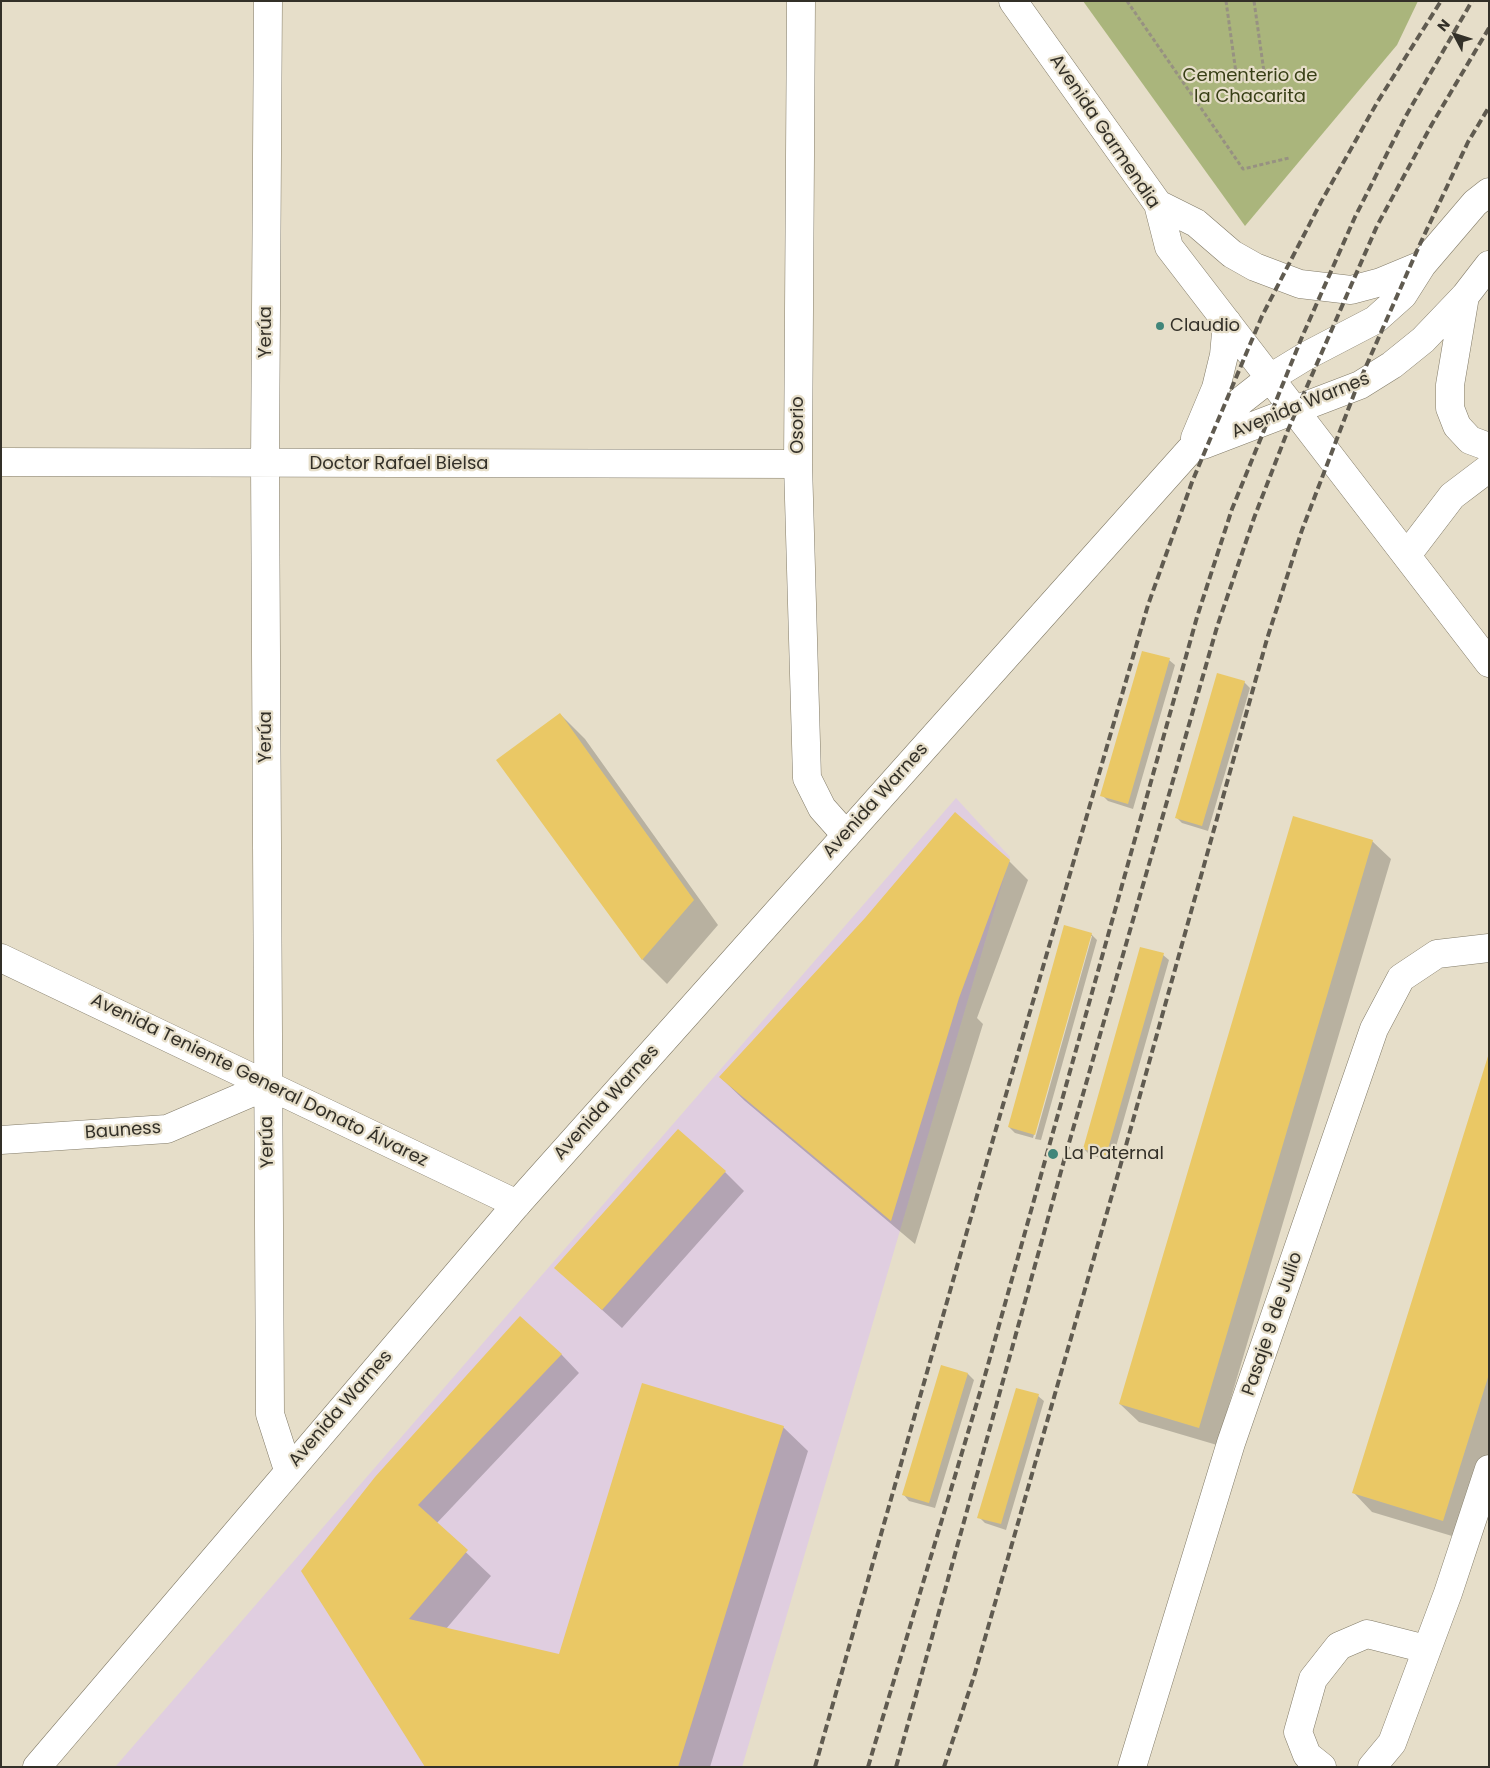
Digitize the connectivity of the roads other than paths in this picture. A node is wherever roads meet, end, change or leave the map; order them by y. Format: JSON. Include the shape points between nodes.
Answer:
{"nodes":[{"id":1,"x":268,"y":1,"type":"edge"},
{"id":2,"x":801,"y":1,"type":"edge"},
{"id":3,"x":1013,"y":1,"type":"edge"},
{"id":4,"x":1489,"y":192,"type":"edge"},
{"id":5,"x":1158,"y":204,"type":"junction"},
{"id":6,"x":1422,"y":265,"type":"junction"},
{"id":7,"x":1489,"y":265,"type":"edge"},
{"id":8,"x":1465,"y":296,"type":"junction"},
{"id":9,"x":1227,"y":322,"type":"junction"},
{"id":10,"x":1270,"y":378,"type":"junction"},
{"id":11,"x":1295,"y":410,"type":"junction"},
{"id":12,"x":1489,"y":447,"type":"edge"},
{"id":13,"x":1190,"y":450,"type":"junction"},
{"id":14,"x":1,"y":462,"type":"edge"},
{"id":15,"x":265,"y":463,"type":"junction"},
{"id":16,"x":798,"y":464,"type":"junction"},
{"id":17,"x":1489,"y":468,"type":"edge"},
{"id":18,"x":1407,"y":554,"type":"junction"},
{"id":19,"x":1489,"y":663,"type":"edge"},
{"id":20,"x":846,"y":835,"type":"junction"},
{"id":21,"x":1489,"y":948,"type":"edge"},
{"id":22,"x":1,"y":958,"type":"edge"},
{"id":23,"x":267,"y":1086,"type":"junction"},
{"id":24,"x":1,"y":1140,"type":"edge"},
{"id":25,"x":517,"y":1204,"type":"junction"},
{"id":26,"x":1489,"y":1469,"type":"edge"},
{"id":27,"x":288,"y":1470,"type":"junction"},
{"id":28,"x":1426,"y":1649,"type":"junction"},
{"id":29,"x":37,"y":1767,"type":"edge"},
{"id":30,"x":1132,"y":1767,"type":"edge"},
{"id":31,"x":1322,"y":1767,"type":"edge"},
{"id":32,"x":1372,"y":1767,"type":"edge"}],
"edges":[{"from":1,"to":15,"type":"street","name":"Yerúa"},
{"from":2,"to":16,"type":"street","name":"Osorio"},
{"from":3,"to":5,"type":"street","name":"Avenida Garmendia"},
{"from":4,"to":6,"type":"street","name":"Avenida Warnes","via":[[1475,203]]},
{"from":5,"to":6,"type":"street","name":"Avenida Warnes","via":[[1196,223],[1211,238],[1247,263],[1300,284],[1351,290],[1382,282]]},
{"from":5,"to":9,"type":"street","name":"Avenida Garmendia","via":[[1169,247]]},
{"from":6,"to":10,"type":"street","name":"Avenida Warnes","via":[[1403,295],[1376,320]]},
{"from":7,"to":8,"type":"street","name":"Avenida Warnes"},
{"from":8,"to":11,"type":"street","name":"Avenida Warnes","via":[[1423,340],[1392,365],[1360,385]]},
{"from":8,"to":12,"type":"street","via":[[1450,385],[1450,408],[1457,426],[1470,440]]},
{"from":9,"to":10,"type":"street","name":"Avenida Garmendia"},
{"from":9,"to":13,"type":"street","via":[[1216,388]]},
{"from":10,"to":11,"type":"street","name":"Avenida Garmendia"},
{"from":10,"to":13,"type":"street","name":"Avenida Warnes"},
{"from":11,"to":13,"type":"street","name":"Avenida Warnes"},
{"from":11,"to":18,"type":"street","name":"Avenida Garmendia"},
{"from":13,"to":20,"type":"street","name":"Avenida Warnes"},
{"from":14,"to":15,"type":"street","name":"Doctor Rafael Bielsa"},
{"from":15,"to":16,"type":"street","name":"Doctor Rafael Bielsa"},
{"from":15,"to":23,"type":"street","name":"Yerúa"},
{"from":16,"to":20,"type":"street","name":"Osorio","via":[[807,778],[822,808]]},
{"from":17,"to":18,"type":"street","via":[[1452,496]]},
{"from":18,"to":19,"type":"street","name":"Avenida Garmendia"},
{"from":20,"to":25,"type":"street","name":"Avenida Warnes"},
{"from":21,"to":30,"type":"street","name":"Pasaje 9 de Julio","via":[[1437,954],[1401,978],[1374,1029],[1231,1443]]},
{"from":22,"to":23,"type":"street","name":"Avenida Teniente General Donato Álvarez"},
{"from":23,"to":24,"type":"street","name":"Bauness","via":[[167,1129]]},
{"from":23,"to":25,"type":"street","name":"Avenida Teniente General Donato Álvarez"},
{"from":23,"to":27,"type":"street","name":"Yerúa","via":[[270,1414]]},
{"from":25,"to":27,"type":"street","name":"Avenida Warnes"},
{"from":26,"to":28,"type":"street"},
{"from":27,"to":29,"type":"street","name":"Avenida Warnes"},
{"from":28,"to":31,"type":"street","via":[[1367,1634],[1339,1646],[1314,1679],[1298,1732],[1307,1755]]},
{"from":28,"to":32,"type":"street","via":[[1392,1743]]}]}
